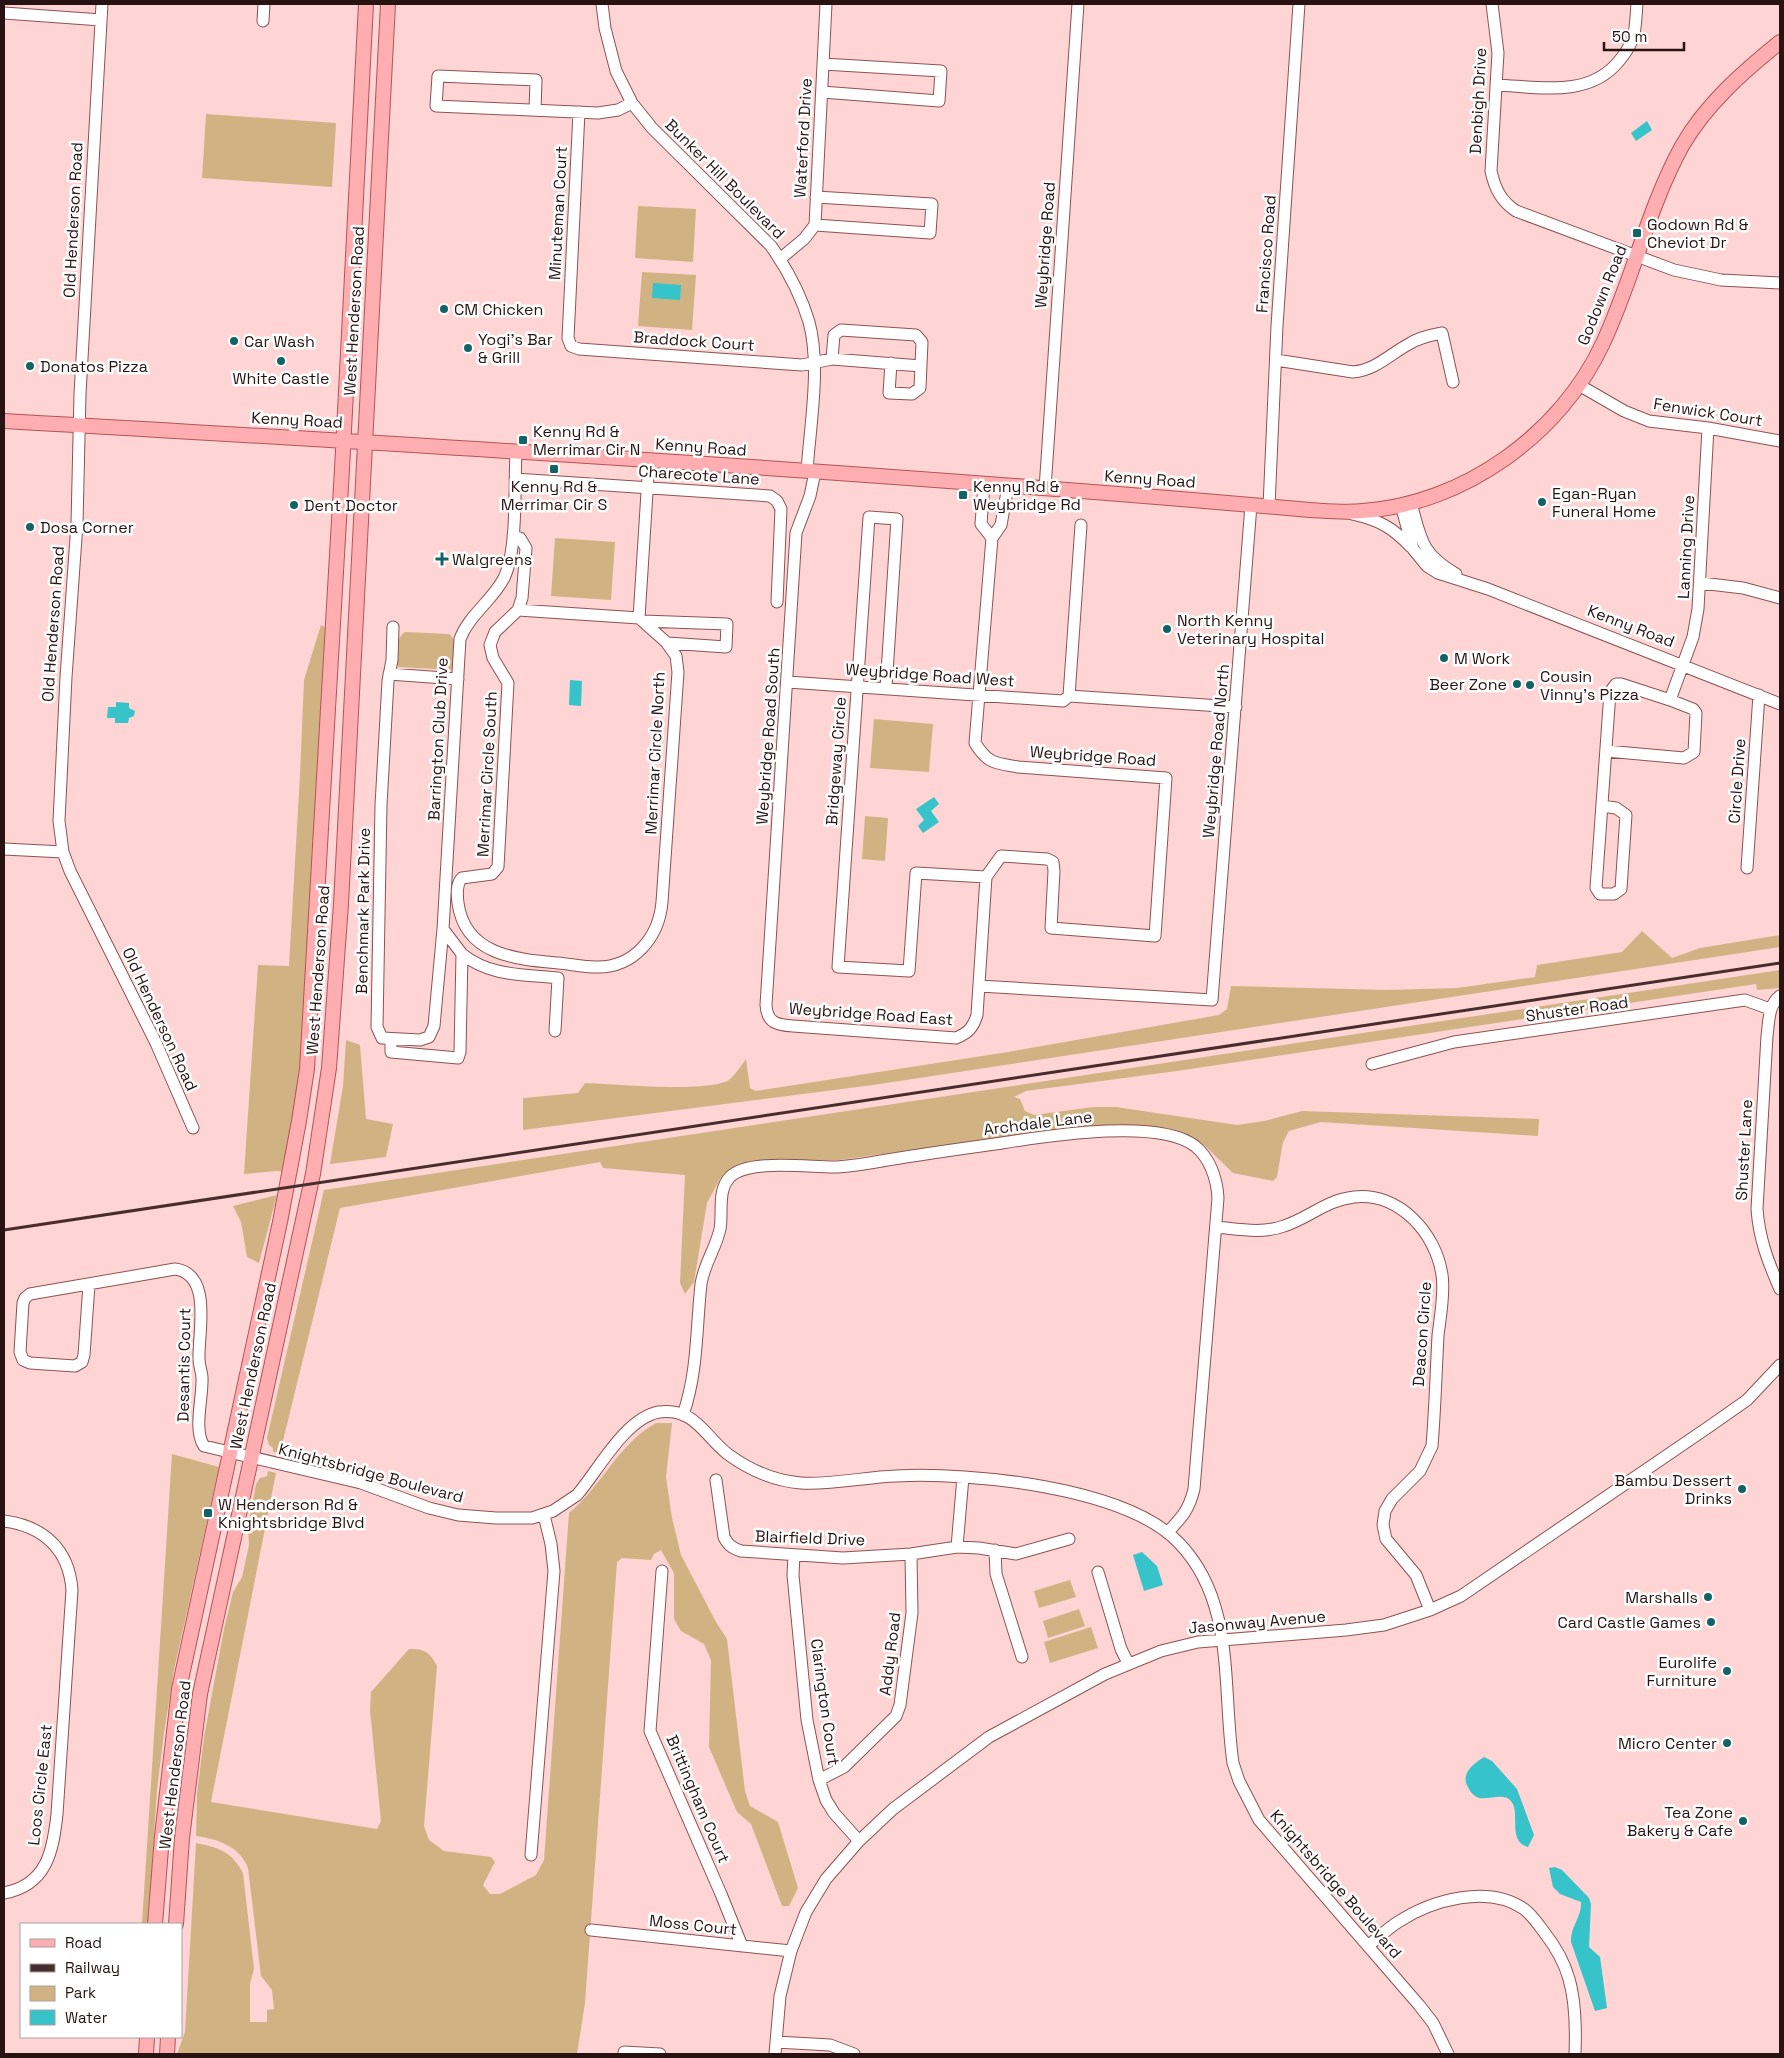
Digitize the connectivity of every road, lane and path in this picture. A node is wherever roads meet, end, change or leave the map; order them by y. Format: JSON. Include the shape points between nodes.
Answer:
{"nodes":[{"id":1,"x":102,"y":4,"type":"edge"},
{"id":2,"x":264,"y":4,"type":"edge"},
{"id":3,"x":366,"y":4,"type":"edge"},
{"id":4,"x":388,"y":4,"type":"edge"},
{"id":5,"x":602,"y":4,"type":"edge"},
{"id":6,"x":826,"y":4,"type":"edge"},
{"id":7,"x":1078,"y":4,"type":"edge"},
{"id":8,"x":1299,"y":4,"type":"edge"},
{"id":9,"x":1492,"y":4,"type":"edge"},
{"id":10,"x":1636,"y":4,"type":"edge"},
{"id":11,"x":4,"y":13,"type":"edge"},
{"id":12,"x":101,"y":20,"type":"junction"},
{"id":13,"x":263,"y":21,"type":"dead end"},
{"id":14,"x":1780,"y":42,"type":"edge"},
{"id":15,"x":823,"y":64,"type":"junction"},
{"id":16,"x":1497,"y":85,"type":"junction"},
{"id":17,"x":822,"y":92,"type":"junction"},
{"id":18,"x":632,"y":103,"type":"junction"},
{"id":19,"x":535,"y":110,"type":"junction"},
{"id":20,"x":579,"y":112,"type":"junction"},
{"id":21,"x":816,"y":197,"type":"junction"},
{"id":22,"x":815,"y":224,"type":"junction"},
{"id":23,"x":1637,"y":257,"type":"junction"},
{"id":24,"x":780,"y":259,"type":"junction"},
{"id":25,"x":1780,"y":284,"type":"edge"},
{"id":26,"x":571,"y":346,"type":"joint"},
{"id":27,"x":832,"y":359,"type":"junction"},
{"id":28,"x":1276,"y":360,"type":"junction"},
{"id":29,"x":814,"y":362,"type":"junction"},
{"id":30,"x":891,"y":363,"type":"junction"},
{"id":31,"x":921,"y":366,"type":"junction"},
{"id":32,"x":1454,"y":382,"type":"dead end"},
{"id":33,"x":1579,"y":385,"type":"junction"},
{"id":34,"x":4,"y":421,"type":"edge"},
{"id":35,"x":80,"y":424,"type":"junction"},
{"id":36,"x":1708,"y":428,"type":"junction"},
{"id":37,"x":344,"y":440,"type":"junction"},
{"id":38,"x":1780,"y":440,"type":"edge"},
{"id":39,"x":365,"y":442,"type":"junction"},
{"id":40,"x":516,"y":453,"type":"junction"},
{"id":41,"x":649,"y":461,"type":"junction"},
{"id":42,"x":811,"y":472,"type":"junction"},
{"id":43,"x":514,"y":479,"type":"junction"},
{"id":44,"x":984,"y":484,"type":"junction"},
{"id":45,"x":1008,"y":486,"type":"junction"},
{"id":46,"x":647,"y":487,"type":"junction"},
{"id":47,"x":1045,"y":489,"type":"junction"},
{"id":48,"x":1406,"y":504,"type":"junction"},
{"id":49,"x":1251,"y":505,"type":"junction"},
{"id":50,"x":1269,"y":506,"type":"junction"},
{"id":51,"x":1336,"y":511,"type":"junction"},
{"id":52,"x":1081,"y":525,"type":"dead end"},
{"id":53,"x":513,"y":536,"type":"junction"},
{"id":54,"x":992,"y":538,"type":"junction"},
{"id":55,"x":1413,"y":548,"type":"junction"},
{"id":56,"x":1468,"y":582,"type":"junction"},
{"id":57,"x":1701,"y":583,"type":"junction"},
{"id":58,"x":1780,"y":598,"type":"edge"},
{"id":59,"x":777,"y":602,"type":"dead end"},
{"id":60,"x":518,"y":610,"type":"junction"},
{"id":61,"x":641,"y":620,"type":"junction"},
{"id":62,"x":393,"y":627,"type":"dead end"},
{"id":63,"x":668,"y":644,"type":"junction"},
{"id":64,"x":1682,"y":665,"type":"junction"},
{"id":65,"x":389,"y":674,"type":"junction"},
{"id":66,"x":458,"y":679,"type":"junction"},
{"id":67,"x":788,"y":682,"type":"junction"},
{"id":68,"x":858,"y":686,"type":"junction"},
{"id":69,"x":886,"y":688,"type":"junction"},
{"id":70,"x":978,"y":694,"type":"junction"},
{"id":71,"x":1069,"y":696,"type":"junction"},
{"id":72,"x":1759,"y":696,"type":"junction"},
{"id":73,"x":1670,"y":700,"type":"junction"},
{"id":74,"x":1780,"y":704,"type":"edge"},
{"id":75,"x":1236,"y":707,"type":"junction"},
{"id":76,"x":1606,"y":750,"type":"junction"},
{"id":77,"x":1602,"y":806,"type":"junction"},
{"id":78,"x":4,"y":849,"type":"edge"},
{"id":79,"x":64,"y":852,"type":"junction"},
{"id":80,"x":1747,"y":868,"type":"dead end"},
{"id":81,"x":986,"y":878,"type":"junction"},
{"id":82,"x":443,"y":929,"type":"junction"},
{"id":83,"x":462,"y":954,"type":"junction"},
{"id":84,"x":598,"y":967,"type":"joint"},
{"id":85,"x":979,"y":986,"type":"junction"},
{"id":86,"x":1780,"y":996,"type":"edge"},
{"id":87,"x":766,"y":1005,"type":"joint"},
{"id":88,"x":1770,"y":1009,"type":"junction"},
{"id":89,"x":555,"y":1031,"type":"dead end"},
{"id":90,"x":391,"y":1040,"type":"junction"},
{"id":91,"x":1372,"y":1064,"type":"dead end"},
{"id":92,"x":193,"y":1128,"type":"dead end"},
{"id":93,"x":1216,"y":1227,"type":"junction"},
{"id":94,"x":89,"y":1285,"type":"junction"},
{"id":95,"x":1780,"y":1289,"type":"edge"},
{"id":96,"x":1780,"y":1365,"type":"edge"},
{"id":97,"x":683,"y":1415,"type":"junction"},
{"id":98,"x":229,"y":1452,"type":"junction"},
{"id":99,"x":251,"y":1457,"type":"junction"},
{"id":100,"x":963,"y":1477,"type":"junction"},
{"id":101,"x":716,"y":1480,"type":"dead end"},
{"id":102,"x":544,"y":1515,"type":"junction"},
{"id":103,"x":4,"y":1520,"type":"edge"},
{"id":104,"x":1168,"y":1532,"type":"junction"},
{"id":105,"x":1069,"y":1538,"type":"dead end"},
{"id":106,"x":957,"y":1547,"type":"junction"},
{"id":107,"x":995,"y":1550,"type":"junction"},
{"id":108,"x":911,"y":1554,"type":"junction"},
{"id":109,"x":794,"y":1555,"type":"junction"},
{"id":110,"x":662,"y":1571,"type":"dead end"},
{"id":111,"x":1098,"y":1572,"type":"dead end"},
{"id":112,"x":1430,"y":1610,"type":"junction"},
{"id":113,"x":1223,"y":1639,"type":"junction"},
{"id":114,"x":1022,"y":1657,"type":"dead end"},
{"id":115,"x":1128,"y":1663,"type":"junction"},
{"id":116,"x":819,"y":1780,"type":"junction"},
{"id":117,"x":859,"y":1841,"type":"junction"},
{"id":118,"x":531,"y":1855,"type":"dead end"},
{"id":119,"x":4,"y":1893,"type":"edge"},
{"id":120,"x":155,"y":1923,"type":"edge"},
{"id":121,"x":176,"y":1923,"type":"edge"},
{"id":122,"x":591,"y":1930,"type":"dead end"},
{"id":123,"x":742,"y":1946,"type":"junction"},
{"id":124,"x":1368,"y":1946,"type":"junction"},
{"id":125,"x":791,"y":1951,"type":"junction"},
{"id":126,"x":147,"y":2038,"type":"edge"},
{"id":127,"x":168,"y":2038,"type":"edge"},
{"id":128,"x":776,"y":2042,"type":"junction"},
{"id":129,"x":830,"y":2050,"type":"edge"},
{"id":130,"x":624,"y":2052,"type":"dead end"},
{"id":131,"x":146,"y":2054,"type":"edge"},
{"id":132,"x":167,"y":2054,"type":"edge"},
{"id":133,"x":660,"y":2054,"type":"edge"},
{"id":134,"x":775,"y":2054,"type":"edge"},
{"id":135,"x":854,"y":2054,"type":"edge"},
{"id":136,"x":1448,"y":2054,"type":"edge"},
{"id":137,"x":1575,"y":2054,"type":"edge"}],
"edges":[{"from":1,"to":12,"type":"street","name":"Old Henderson Road"},
{"from":2,"to":13,"type":"street"},
{"from":3,"to":37,"type":"main road","name":"West Henderson Road"},
{"from":4,"to":39,"type":"main road","name":"West Henderson Road"},
{"from":5,"to":18,"type":"street","name":"Bunker Hill Boulevard","via":[[604,28],[616,71]]},
{"from":6,"to":15,"type":"street","name":"Waterford Drive"},
{"from":7,"to":47,"type":"street","name":"Weybridge Road"},
{"from":8,"to":28,"type":"street","name":"Francisco Road"},
{"from":9,"to":16,"type":"street","name":"Denbigh Drive","via":[[1498,53]]},
{"from":10,"to":16,"type":"street","via":[[1633,38],[1611,71],[1594,81],[1557,89]]},
{"from":11,"to":12,"type":"street"},
{"from":12,"to":35,"type":"street","name":"Old Henderson Road"},
{"from":14,"to":23,"type":"main road","name":"Godown Road","via":[[1722,94],[1697,123],[1673,163]]},
{"from":15,"to":17,"type":"street","name":"Waterford Drive"},
{"from":15,"to":17,"type":"street","via":[[941,71],[939,102]]},
{"from":16,"to":23,"type":"street","name":"Denbigh Drive","via":[[1491,171],[1500,198],[1516,212]]},
{"from":17,"to":21,"type":"street","name":"Waterford Drive"},
{"from":18,"to":20,"type":"street","via":[[609,112]]},
{"from":18,"to":24,"type":"street","name":"Bunker Hill Boulevard","via":[[652,128]]},
{"from":19,"to":19,"type":"street","via":[[536,80],[438,76],[436,106]]},
{"from":19,"to":20,"type":"street"},
{"from":20,"to":26,"type":"street","name":"Minuteman Court","via":[[568,338]]},
{"from":21,"to":22,"type":"street","name":"Waterford Drive"},
{"from":21,"to":22,"type":"street","via":[[932,204],[930,233]]},
{"from":22,"to":24,"type":"street","via":[[804,239]]},
{"from":23,"to":25,"type":"street","via":[[1674,270],[1721,280]]},
{"from":23,"to":33,"type":"main road","name":"Godown Road","via":[[1603,343]]},
{"from":24,"to":29,"type":"street","name":"Bunker Hill Boulevard","via":[[809,323]]},
{"from":26,"to":29,"type":"street","name":"Braddock Court","via":[[802,365]]},
{"from":27,"to":29,"type":"street","name":"Braddock Court"},
{"from":27,"to":30,"type":"street","name":"Braddock Court"},
{"from":27,"to":31,"type":"street","via":[[834,335],[841,330],[916,335],[922,342]]},
{"from":28,"to":32,"type":"street","via":[[1362,371],[1410,343],[1442,334]]},
{"from":28,"to":50,"type":"street","name":"Francisco Road"},
{"from":29,"to":42,"type":"street","name":"Bunker Hill Boulevard"},
{"from":30,"to":31,"type":"street","name":"Braddock Court"},
{"from":30,"to":31,"type":"street","via":[[888,393],[912,394],[920,388]]},
{"from":33,"to":36,"type":"street","name":"Fenwick Court","via":[[1624,411],[1649,421]]},
{"from":33,"to":48,"type":"main road","name":"Godown Road","via":[[1541,429],[1515,451],[1457,485]]},
{"from":34,"to":35,"type":"main road","name":"Kenny Road"},
{"from":35,"to":37,"type":"main road","name":"Kenny Road"},
{"from":35,"to":79,"type":"street","name":"Old Henderson Road","via":[[60,813]]},
{"from":36,"to":38,"type":"street","name":"Fenwick Court"},
{"from":36,"to":57,"type":"street","name":"Lanning Drive"},
{"from":37,"to":39,"type":"main road","name":"Kenny Road"},
{"from":37,"to":98,"type":"main road","name":"West Henderson Road","via":[[307,1069],[280,1222]]},
{"from":39,"to":40,"type":"main road","name":"Kenny Road"},
{"from":39,"to":99,"type":"main road","name":"West Henderson Road","via":[[341,904],[329,1068],[313,1174]]},
{"from":40,"to":41,"type":"main road","name":"Kenny Road"},
{"from":40,"to":43,"type":"street"},
{"from":41,"to":42,"type":"main road","name":"Kenny Road"},
{"from":41,"to":46,"type":"street"},
{"from":42,"to":44,"type":"main road","name":"Kenny Road"},
{"from":42,"to":67,"type":"street","name":"Weybridge Road South","via":[[810,496],[796,532]]},
{"from":43,"to":46,"type":"street","name":"Charecote Lane"},
{"from":43,"to":53,"type":"street"},
{"from":44,"to":45,"type":"main road","name":"Kenny Road"},
{"from":44,"to":54,"type":"street","via":[[981,524]]},
{"from":45,"to":47,"type":"main road","name":"Kenny Road"},
{"from":45,"to":54,"type":"street","name":"Weybridge Road","via":[[1001,525]]},
{"from":46,"to":59,"type":"street","name":"Charecote Lane","via":[[770,496],[777,501],[781,509]]},
{"from":46,"to":61,"type":"street"},
{"from":47,"to":49,"type":"main road","name":"Kenny Road"},
{"from":48,"to":51,"type":"main road","name":"Kenny Road","via":[[1362,511]]},
{"from":48,"to":55,"type":"street","name":"Kenny Road"},
{"from":48,"to":56,"type":"street","name":"Kenny Road","via":[[1432,557]]},
{"from":49,"to":50,"type":"main road","name":"Kenny Road"},
{"from":49,"to":75,"type":"street","name":"Weybridge Road North"},
{"from":50,"to":51,"type":"main road","name":"Kenny Road"},
{"from":51,"to":55,"type":"street","name":"Kenny Road","via":[[1387,525]]},
{"from":52,"to":71,"type":"street"},
{"from":53,"to":60,"type":"street","via":[[520,538],[526,548]]},
{"from":53,"to":66,"type":"street","name":"Barrington Club Drive","via":[[504,577],[463,630]]},
{"from":54,"to":70,"type":"street","name":"Weybridge Road"},
{"from":55,"to":56,"type":"street","name":"Kenny Road","via":[[1427,566]]},
{"from":56,"to":64,"type":"street","name":"Kenny Road"},
{"from":57,"to":58,"type":"street","via":[[1743,588]]},
{"from":57,"to":64,"type":"street","name":"Lanning Drive","via":[[1693,637]]},
{"from":60,"to":61,"type":"street"},
{"from":60,"to":84,"type":"street","name":"Merrimar Circle South","via":[[495,632],[490,645],[493,658],[508,683],[498,867],[492,874],[466,876],[459,881],[460,915],[468,933],[492,951],[522,959]]},
{"from":61,"to":63,"type":"street","name":"Merrimar Circle North"},
{"from":61,"to":63,"type":"street","via":[[727,624],[726,646]]},
{"from":62,"to":65,"type":"street","name":"Benchmark Park Drive"},
{"from":63,"to":84,"type":"street","name":"Merrimar Circle North","via":[[676,656],[678,672],[661,910],[655,930],[640,952],[612,965]]},
{"from":64,"to":72,"type":"street","name":"Kenny Road"},
{"from":64,"to":73,"type":"street","name":"Lanning Drive"},
{"from":65,"to":66,"type":"street"},
{"from":65,"to":90,"type":"street","name":"Benchmark Park Drive","via":[[381,805],[377,1027],[382,1038]]},
{"from":66,"to":82,"type":"street","name":"Barrington Club Drive"},
{"from":67,"to":68,"type":"street","name":"Weybridge Road West"},
{"from":67,"to":87,"type":"street","name":"Weybridge Road South"},
{"from":68,"to":69,"type":"street","name":"Weybridge Road West"},
{"from":68,"to":69,"type":"street","name":"Bridgeway Circle","via":[[869,517],[897,519]]},
{"from":68,"to":81,"type":"street","name":"Bridgeway Circle","via":[[838,967],[909,971],[916,873]]},
{"from":69,"to":70,"type":"street","name":"Weybridge Road West"},
{"from":70,"to":71,"type":"street","name":"Weybridge Road West","via":[[1064,701]]},
{"from":70,"to":81,"type":"street","name":"Weybridge Road","via":[[975,743],[983,756],[998,763],[1166,778],[1154,936],[1051,928],[1054,871],[1053,862],[1048,859],[1001,856]]},
{"from":71,"to":75,"type":"street","name":"Weybridge Road West"},
{"from":72,"to":74,"type":"street","name":"Kenny Road"},
{"from":72,"to":80,"type":"street","name":"Circle Drive"},
{"from":73,"to":76,"type":"street","via":[[1616,684],[1610,692]]},
{"from":73,"to":76,"type":"street","via":[[1696,713],[1694,752],[1691,755],[1684,758]]},
{"from":75,"to":85,"type":"street","name":"Weybridge Road North","via":[[1212,1000]]},
{"from":76,"to":77,"type":"street"},
{"from":77,"to":77,"type":"street","via":[[1596,888],[1600,894],[1614,894],[1620,889],[1626,815],[1616,808]]},
{"from":78,"to":79,"type":"street"},
{"from":79,"to":92,"type":"street","name":"Old Henderson Road"},
{"from":81,"to":85,"type":"street","name":"Weybridge Road East"},
{"from":82,"to":83,"type":"street"},
{"from":82,"to":90,"type":"street","via":[[432,1032],[420,1040]]},
{"from":83,"to":89,"type":"street","via":[[494,972],[558,978]]},
{"from":83,"to":90,"type":"street","via":[[458,1058],[391,1052]]},
{"from":85,"to":87,"type":"street","name":"Weybridge Road East","via":[[974,1026],[956,1038],[782,1025],[772,1021]]},
{"from":86,"to":88,"type":"street"},
{"from":88,"to":91,"type":"street","name":"Shuster Road","via":[[1745,1000],[1454,1042]]},
{"from":88,"to":95,"type":"street","name":"Shuster Lane","via":[[1757,1209],[1767,1260]]},
{"from":93,"to":97,"type":"street","name":"Archdale Lane","via":[[1217,1186],[1210,1166],[1195,1147],[1163,1134],[1095,1131],[862,1165],[799,1165],[736,1172],[727,1181],[721,1202],[719,1234],[701,1283],[694,1373]]},
{"from":93,"to":104,"type":"street","name":"Archdale Lane","via":[[1194,1489],[1186,1513]]},
{"from":93,"to":112,"type":"street","name":"Deacon Circle","via":[[1270,1230],[1293,1223],[1338,1200],[1374,1198],[1405,1212],[1433,1246],[1442,1276],[1432,1446],[1420,1471],[1385,1511],[1383,1525],[1386,1539],[1416,1575]]},
{"from":94,"to":94,"type":"street","name":"Desantis Court","via":[[30,1294],[25,1298],[20,1352],[23,1360],[75,1366],[82,1362]]},
{"from":94,"to":98,"type":"street","name":"Desantis Court","via":[[175,1269],[190,1274],[197,1286],[202,1314],[200,1440],[204,1446]]},
{"from":96,"to":112,"type":"street","name":"Jasonway Avenue","via":[[1747,1400],[1710,1426],[1461,1596]]},
{"from":97,"to":100,"type":"street","name":"Knightsbridge Boulevard","via":[[697,1422],[736,1460],[777,1479],[814,1484],[897,1476]]},
{"from":97,"to":102,"type":"street","name":"Knightsbridge Boulevard","via":[[658,1412],[638,1421],[577,1495]]},
{"from":98,"to":99,"type":"street","name":"Knightsbridge Boulevard"},
{"from":98,"to":120,"type":"main road","name":"West Henderson Road","via":[[179,1689]]},
{"from":99,"to":102,"type":"street","name":"Knightsbridge Boulevard","via":[[361,1483],[429,1508],[458,1514],[512,1518]]},
{"from":99,"to":121,"type":"main road","name":"West Henderson Road","via":[[200,1694],[182,1838]]},
{"from":100,"to":104,"type":"street","name":"Knightsbridge Boulevard","via":[[1085,1496],[1128,1510]]},
{"from":100,"to":106,"type":"street"},
{"from":101,"to":109,"type":"street","name":"Blairfield Drive","via":[[727,1544],[741,1551]]},
{"from":102,"to":118,"type":"street","via":[[554,1571]]},
{"from":103,"to":119,"type":"street","name":"Loos Circle East","via":[[35,1529],[59,1548],[71,1575],[72,1590],[54,1843],[41,1873],[20,1888]]},
{"from":104,"to":113,"type":"street","name":"Knightsbridge Boulevard","via":[[1191,1556],[1206,1583],[1219,1617]]},
{"from":105,"to":107,"type":"street","name":"Blairfield Drive","via":[[1016,1554]]},
{"from":106,"to":107,"type":"street","name":"Blairfield Drive"},
{"from":106,"to":108,"type":"street","name":"Blairfield Drive"},
{"from":107,"to":114,"type":"street","via":[[996,1574]]},
{"from":108,"to":109,"type":"street","name":"Blairfield Drive","via":[[843,1558]]},
{"from":108,"to":116,"type":"street","name":"Addy Road","via":[[912,1613],[896,1716],[844,1767]]},
{"from":109,"to":116,"type":"street","name":"Clarington Court","via":[[807,1720]]},
{"from":110,"to":123,"type":"street","name":"Brittingham Court","via":[[650,1731]]},
{"from":111,"to":115,"type":"street"},
{"from":112,"to":113,"type":"street","name":"Jasonway Avenue","via":[[1384,1625]]},
{"from":113,"to":115,"type":"street","name":"Jasonway Avenue","via":[[1179,1645]]},
{"from":113,"to":124,"type":"street","name":"Knightsbridge Boulevard","via":[[1230,1742],[1239,1781],[1259,1820]]},
{"from":115,"to":117,"type":"street","name":"Jasonway Avenue","via":[[989,1737],[893,1809]]},
{"from":116,"to":117,"type":"street","name":"Clarington Court","via":[[834,1813]]},
{"from":117,"to":125,"type":"street","name":"Jasonway Avenue","via":[[826,1879],[806,1912]]},
{"from":122,"to":123,"type":"street","name":"Moss Court"},
{"from":123,"to":125,"type":"street","name":"Moss Court"},
{"from":124,"to":136,"type":"street","name":"Knightsbridge Boulevard","via":[[1432,2023]]},
{"from":124,"to":137,"type":"street","via":[[1398,1922],[1438,1903],[1462,1897],[1502,1899],[1512,1903],[1530,1915],[1561,1956],[1574,1998]]},
{"from":125,"to":128,"type":"street","name":"Jasonway Avenue","via":[[780,1996]]},
{"from":126,"to":131,"type":"main road"},
{"from":127,"to":132,"type":"main road"},
{"from":128,"to":129,"type":"street"},
{"from":128,"to":134,"type":"street","name":"Jasonway Avenue"},
{"from":129,"to":135,"type":"street"},
{"from":130,"to":133,"type":"street"}]}
